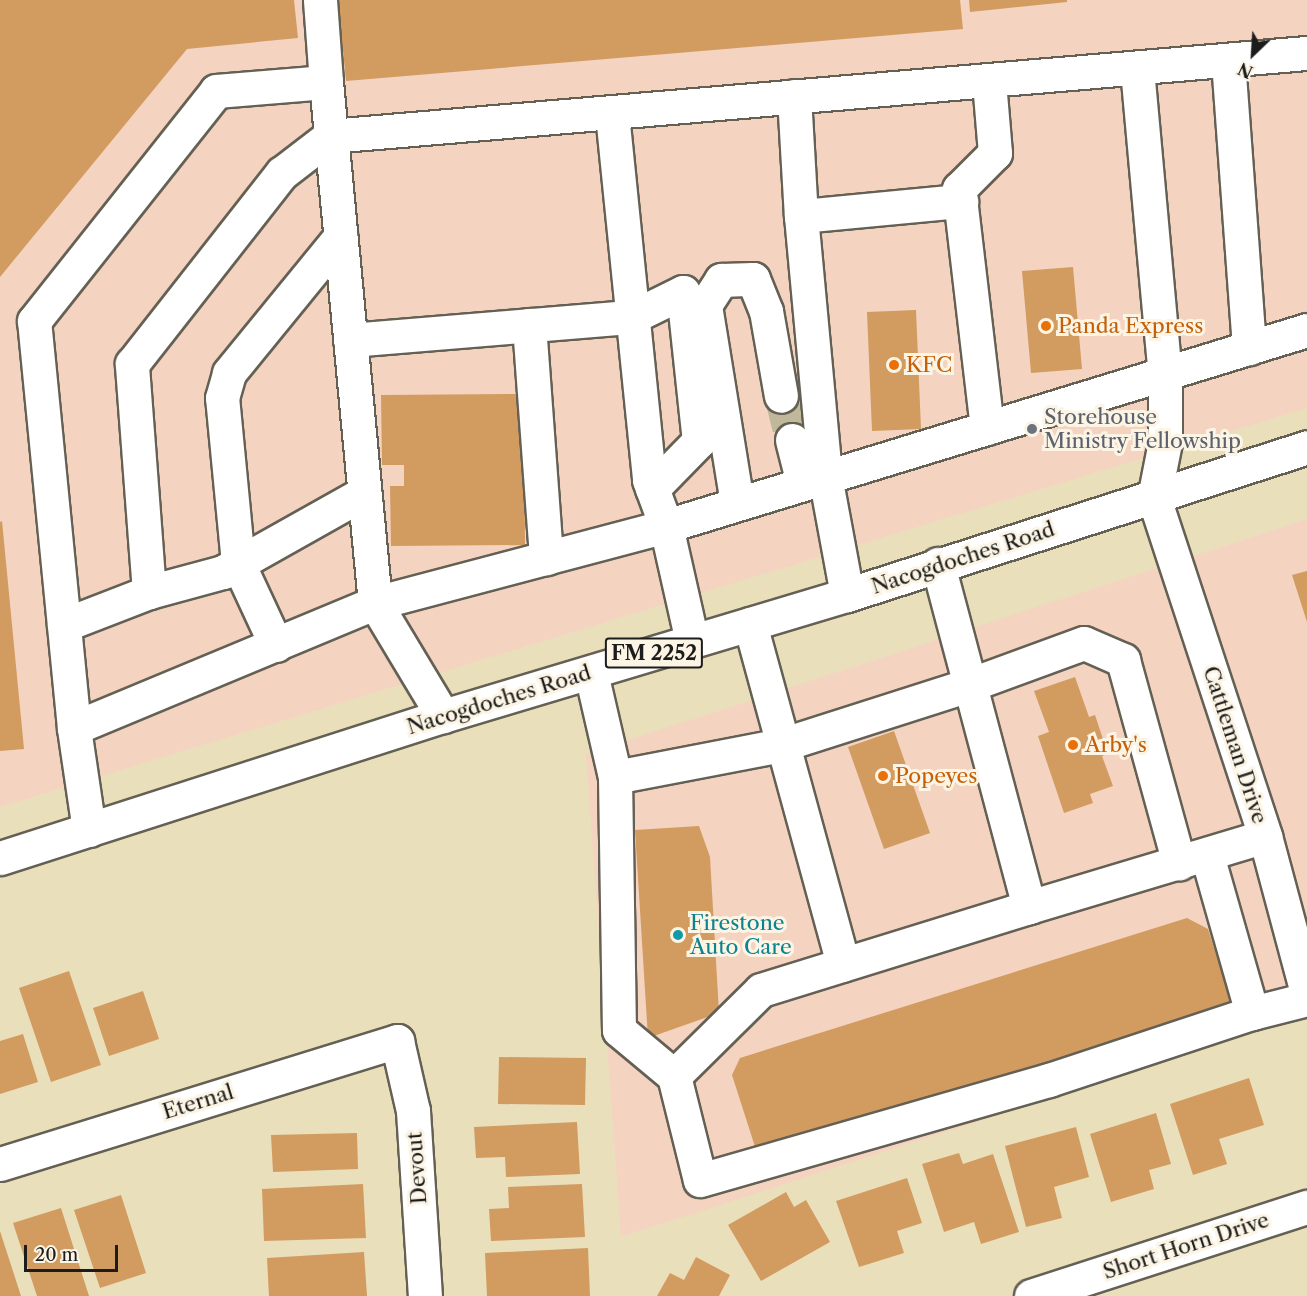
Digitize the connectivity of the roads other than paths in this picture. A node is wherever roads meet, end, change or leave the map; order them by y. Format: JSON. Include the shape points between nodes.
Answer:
{"nodes":[{"id":1,"x":320,"y":0,"type":"edge"},
{"id":2,"x":1307,"y":53,"type":"edge"},
{"id":3,"x":1228,"y":61,"type":"junction"},
{"id":4,"x":1137,"y":69,"type":"junction"},
{"id":5,"x":989,"y":81,"type":"junction"},
{"id":6,"x":326,"y":82,"type":"junction"},
{"id":7,"x":794,"y":96,"type":"junction"},
{"id":8,"x":612,"y":114,"type":"junction"},
{"id":9,"x":330,"y":136,"type":"junction"},
{"id":10,"x":961,"y":201,"type":"junction"},
{"id":11,"x":801,"y":216,"type":"junction"},
{"id":12,"x":340,"y":237,"type":"junction"},
{"id":13,"x":708,"y":262,"type":"dead end"},
{"id":14,"x":683,"y":292,"type":"junction"},
{"id":15,"x":632,"y":317,"type":"junction"},
{"id":16,"x":530,"y":325,"type":"junction"},
{"id":17,"x":1307,"y":330,"type":"edge"},
{"id":18,"x":350,"y":340,"type":"junction"},
{"id":19,"x":1249,"y":348,"type":"junction"},
{"id":20,"x":1165,"y":375,"type":"junction"},
{"id":21,"x":781,"y":396,"type":"tunnel mouth"},
{"id":22,"x":987,"y":428,"type":"junction"},
{"id":23,"x":792,"y":440,"type":"tunnel mouth"},
{"id":24,"x":1307,"y":447,"type":"edge"},
{"id":25,"x":814,"y":479,"type":"junction"},
{"id":26,"x":652,"y":489,"type":"junction"},
{"id":27,"x":364,"y":493,"type":"junction"},
{"id":28,"x":1154,"y":498,"type":"junction"},
{"id":29,"x":738,"y":503,"type":"junction"},
{"id":30,"x":666,"y":526,"type":"junction"},
{"id":31,"x":546,"y":558,"type":"junction"},
{"id":32,"x":238,"y":563,"type":"junction"},
{"id":33,"x":938,"y":564,"type":"junction"},
{"id":34,"x":150,"y":592,"type":"junction"},
{"id":35,"x":848,"y":595,"type":"junction"},
{"id":36,"x":375,"y":603,"type":"junction"},
{"id":37,"x":750,"y":624,"type":"junction"},
{"id":38,"x":64,"y":625,"type":"junction"},
{"id":39,"x":692,"y":641,"type":"junction"},
{"id":40,"x":276,"y":645,"type":"junction"},
{"id":41,"x":591,"y":673,"type":"junction"},
{"id":42,"x":969,"y":686,"type":"junction"},
{"id":43,"x":443,"y":716,"type":"junction"},
{"id":44,"x":74,"y":728,"type":"junction"},
{"id":45,"x":781,"y":745,"type":"junction"},
{"id":46,"x":615,"y":777,"type":"junction"},
{"id":47,"x":89,"y":830,"type":"junction"},
{"id":48,"x":1266,"y":836,"type":"junction"},
{"id":49,"x":0,"y":858,"type":"edge"},
{"id":50,"x":1193,"y":859,"type":"junction"},
{"id":51,"x":1029,"y":906,"type":"junction"},
{"id":52,"x":843,"y":965,"type":"junction"},
{"id":53,"x":1307,"y":993,"type":"edge"},
{"id":54,"x":1307,"y":999,"type":"edge"},
{"id":55,"x":1252,"y":1013,"type":"junction"},
{"id":56,"x":397,"y":1041,"type":"joint"},
{"id":57,"x":674,"y":1076,"type":"junction"},
{"id":58,"x":0,"y":1164,"type":"edge"},
{"id":59,"x":1307,"y":1207,"type":"edge"},
{"id":60,"x":425,"y":1296,"type":"edge"},
{"id":61,"x":1031,"y":1296,"type":"edge"}],
"edges":[{"from":1,"to":6,"type":"street"},
{"from":2,"to":3,"type":"street"},
{"from":3,"to":4,"type":"street"},
{"from":3,"to":19,"type":"street"},
{"from":4,"to":5,"type":"street"},
{"from":4,"to":20,"type":"street"},
{"from":5,"to":7,"type":"street"},
{"from":5,"to":10,"type":"street","via":[[995,153],[959,189]]},
{"from":6,"to":9,"type":"street"},
{"from":6,"to":38,"type":"street","via":[[216,91],[34,321]]},
{"from":7,"to":8,"type":"street"},
{"from":7,"to":11,"type":"street"},
{"from":8,"to":9,"type":"street"},
{"from":8,"to":15,"type":"street"},
{"from":9,"to":12,"type":"street"},
{"from":9,"to":34,"type":"street","via":[[282,173],[132,364]]},
{"from":10,"to":11,"type":"street"},
{"from":10,"to":22,"type":"street"},
{"from":11,"to":25,"type":"street"},
{"from":12,"to":18,"type":"street"},
{"from":12,"to":32,"type":"street","via":[[229,373],[222,398]]},
{"from":13,"to":14,"type":"street"},
{"from":14,"to":15,"type":"street"},
{"from":14,"to":26,"type":"street","via":[[699,441]]},
{"from":15,"to":16,"type":"street"},
{"from":15,"to":26,"type":"street"},
{"from":16,"to":18,"type":"street"},
{"from":16,"to":31,"type":"street"},
{"from":17,"to":19,"type":"street"},
{"from":18,"to":27,"type":"street"},
{"from":19,"to":20,"type":"street"},
{"from":20,"to":22,"type":"street"},
{"from":20,"to":28,"type":"street","via":[[1165,442]]},
{"from":21,"to":29,"type":"street","via":[[766,311],[753,279],[721,280],[705,305]]},
{"from":22,"to":25,"type":"street"},
{"from":23,"to":25,"type":"street"},
{"from":24,"to":28,"type":"street","name":"Nacogdoches Road","number":"FM 2252"},
{"from":25,"to":29,"type":"street"},
{"from":25,"to":35,"type":"street"},
{"from":26,"to":30,"type":"street"},
{"from":27,"to":32,"type":"street"},
{"from":27,"to":36,"type":"street"},
{"from":28,"to":33,"type":"street","name":"Nacogdoches Road","number":"FM 2252"},
{"from":28,"to":48,"type":"street","name":"Cattleman Drive"},
{"from":29,"to":30,"type":"street"},
{"from":30,"to":31,"type":"street"},
{"from":30,"to":39,"type":"street"},
{"from":31,"to":36,"type":"street"},
{"from":32,"to":34,"type":"street","via":[[223,572]]},
{"from":32,"to":40,"type":"street"},
{"from":33,"to":35,"type":"street","name":"Nacogdoches Road","number":"FM 2252"},
{"from":33,"to":42,"type":"street"},
{"from":34,"to":38,"type":"street"},
{"from":35,"to":37,"type":"street","name":"Nacogdoches Road","number":"FM 2252"},
{"from":36,"to":40,"type":"street"},
{"from":36,"to":43,"type":"street"},
{"from":37,"to":39,"type":"street","name":"Nacogdoches Road","number":"FM 2252"},
{"from":37,"to":45,"type":"street"},
{"from":38,"to":44,"type":"street"},
{"from":39,"to":41,"type":"street","name":"Nacogdoches Road","number":"FM 2252"},
{"from":40,"to":44,"type":"street"},
{"from":41,"to":43,"type":"street","name":"Nacogdoches Road","number":"FM 2252"},
{"from":41,"to":46,"type":"street"},
{"from":42,"to":45,"type":"street"},
{"from":42,"to":50,"type":"street","via":[[1084,643],[1123,660]]},
{"from":42,"to":51,"type":"street"},
{"from":43,"to":47,"type":"street","name":"Nacogdoches Road","number":"FM 2252"},
{"from":44,"to":47,"type":"street"},
{"from":45,"to":46,"type":"street"},
{"from":45,"to":52,"type":"street"},
{"from":46,"to":57,"type":"street","via":[[619,1030]]},
{"from":47,"to":49,"type":"street","name":"Nacogdoches Road","number":"FM 2252"},
{"from":48,"to":50,"type":"street"},
{"from":48,"to":53,"type":"street","name":"Cattleman Drive"},
{"from":50,"to":51,"type":"street"},
{"from":50,"to":55,"type":"street"},
{"from":51,"to":52,"type":"street"},
{"from":52,"to":57,"type":"street","via":[[761,990]]},
{"from":54,"to":55,"type":"street"},
{"from":55,"to":57,"type":"street","via":[[1050,1080],[700,1180]]},
{"from":56,"to":58,"type":"street","name":"Eternal"},
{"from":56,"to":60,"type":"street","name":"Devout","via":[[413,1112]]},
{"from":59,"to":61,"type":"street","name":"Short Horn Drive"}]}
